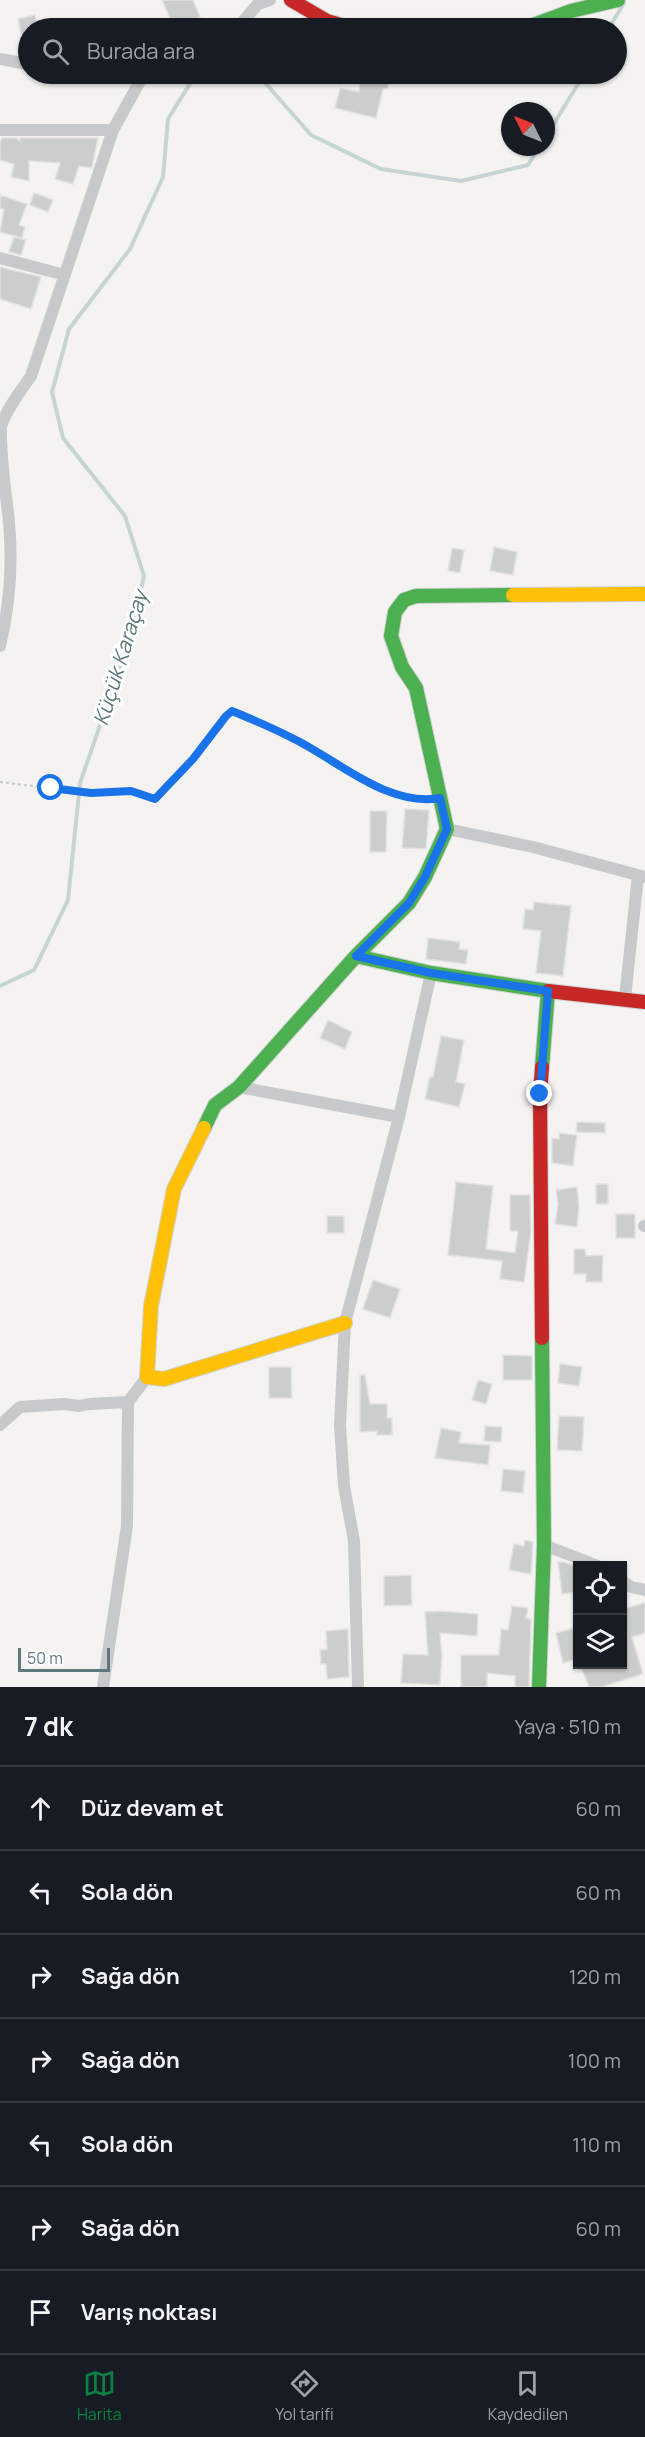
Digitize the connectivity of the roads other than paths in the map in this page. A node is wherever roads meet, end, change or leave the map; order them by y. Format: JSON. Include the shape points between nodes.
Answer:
{"nodes":[{"id":1,"x":270,"y":0,"type":"edge"},
{"id":2,"x":291,"y":0,"type":"edge"},
{"id":3,"x":618,"y":0,"type":"edge"},
{"id":4,"x":246,"y":18,"type":"edge"},
{"id":5,"x":322,"y":18,"type":"edge"},
{"id":6,"x":550,"y":18,"type":"edge"},
{"id":7,"x":0,"y":59,"type":"edge"},
{"id":8,"x":18,"y":62,"type":"edge"},
{"id":9,"x":138,"y":84,"type":"edge"},
{"id":10,"x":0,"y":130,"type":"edge"},
{"id":11,"x":113,"y":130,"type":"junction"},
{"id":12,"x":0,"y":258,"type":"edge"},
{"id":13,"x":65,"y":275,"type":"junction"},
{"id":14,"x":1,"y":476,"type":"edge"},
{"id":15,"x":6,"y":584,"type":"edge"},
{"id":16,"x":645,"y":594,"type":"edge"},
{"id":17,"x":0,"y":646,"type":"edge"},
{"id":18,"x":447,"y":829,"type":"junction"},
{"id":19,"x":641,"y":876,"type":"edge"},
{"id":20,"x":356,"y":956,"type":"junction"},
{"id":21,"x":431,"y":973,"type":"junction"},
{"id":22,"x":548,"y":991,"type":"junction"},
{"id":23,"x":625,"y":998,"type":"junction"},
{"id":24,"x":645,"y":1002,"type":"edge"},
{"id":25,"x":239,"y":1087,"type":"junction"},
{"id":26,"x":399,"y":1117,"type":"junction"},
{"id":27,"x":345,"y":1323,"type":"junction"},
{"id":28,"x":147,"y":1377,"type":"junction"},
{"id":29,"x":128,"y":1402,"type":"junction"},
{"id":30,"x":0,"y":1425,"type":"edge"},
{"id":31,"x":544,"y":1545,"type":"junction"},
{"id":32,"x":585,"y":1561,"type":"edge"},
{"id":33,"x":627,"y":1584,"type":"edge"},
{"id":34,"x":645,"y":1590,"type":"edge"},
{"id":35,"x":103,"y":1687,"type":"edge"},
{"id":36,"x":358,"y":1687,"type":"edge"},
{"id":37,"x":539,"y":1687,"type":"edge"}],
"edges":[{"from":1,"to":4,"type":"street","via":[[258,4]]},
{"from":2,"to":5,"type":"street"},
{"from":3,"to":6,"type":"street"},
{"from":7,"to":8,"type":"street"},
{"from":9,"to":11,"type":"street"},
{"from":10,"to":11,"type":"street"},
{"from":11,"to":13,"type":"street"},
{"from":12,"to":13,"type":"street"},
{"from":13,"to":14,"type":"street","via":[[31,376],[1,427]]},
{"from":14,"to":15,"type":"street","via":[[9,520]]},
{"from":15,"to":17,"type":"street"},
{"from":16,"to":18,"type":"street","via":[[416,596],[404,600],[395,612],[391,636],[402,667],[416,688]]},
{"from":18,"to":19,"type":"street"},
{"from":18,"to":20,"type":"street","via":[[409,903]]},
{"from":19,"to":23,"type":"street"},
{"from":20,"to":21,"type":"street"},
{"from":20,"to":25,"type":"street"},
{"from":21,"to":22,"type":"street"},
{"from":21,"to":26,"type":"street"},
{"from":22,"to":23,"type":"street"},
{"from":22,"to":31,"type":"street","via":[[540,1094]]},
{"from":23,"to":24,"type":"street"},
{"from":25,"to":26,"type":"street"},
{"from":25,"to":28,"type":"street","via":[[215,1105],[174,1189],[151,1306]]},
{"from":26,"to":27,"type":"street"},
{"from":27,"to":28,"type":"street","via":[[164,1379]]},
{"from":27,"to":36,"type":"street","via":[[340,1425],[344,1486],[354,1540]]},
{"from":28,"to":29,"type":"street"},
{"from":29,"to":30,"type":"street","via":[[20,1407]]},
{"from":29,"to":35,"type":"street","via":[[127,1526]]},
{"from":31,"to":32,"type":"street"},
{"from":31,"to":37,"type":"street"},
{"from":33,"to":34,"type":"street"}]}
